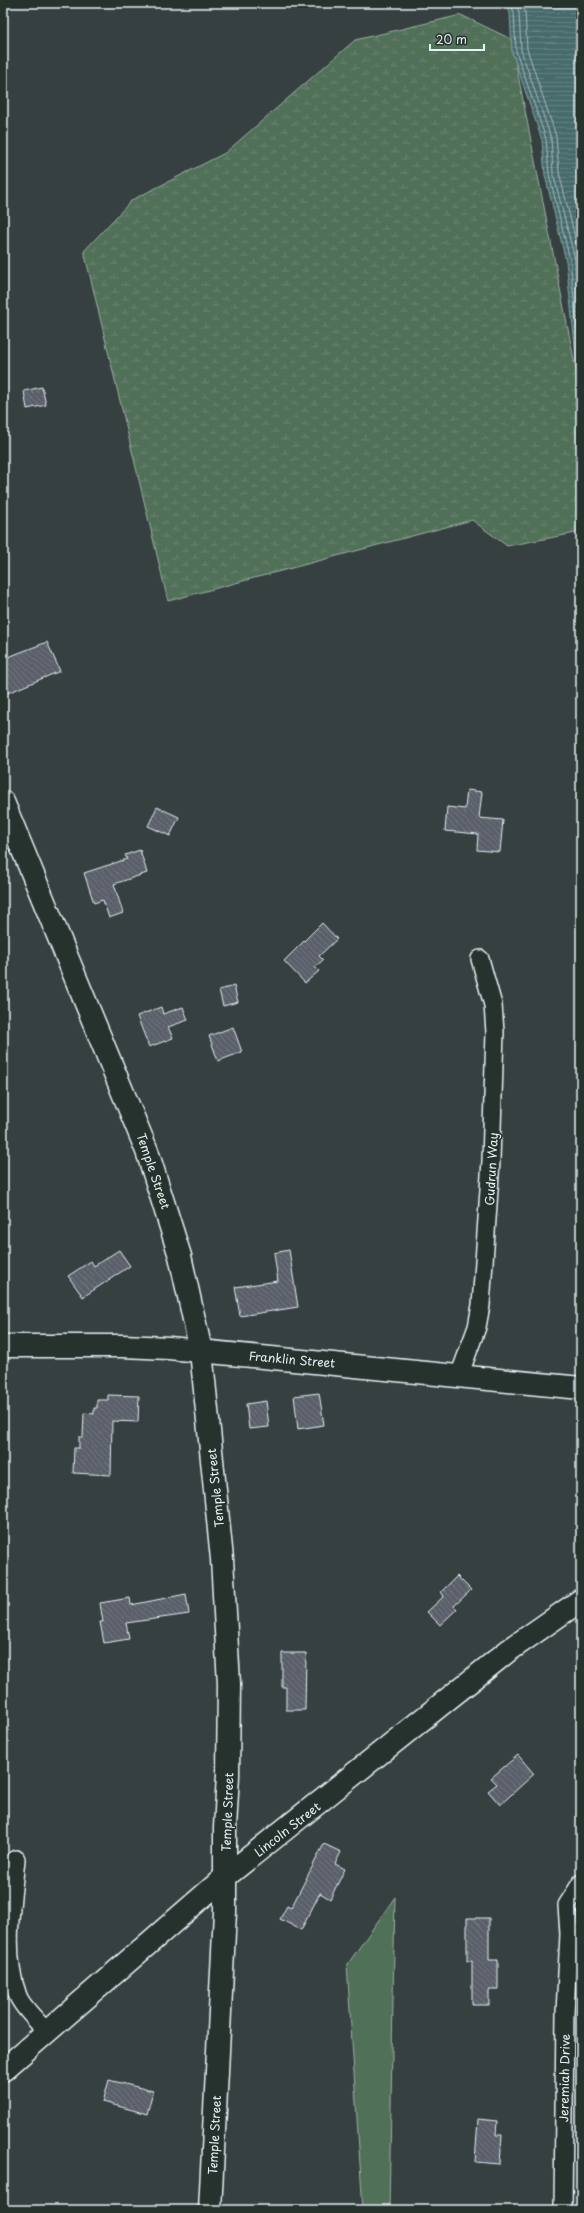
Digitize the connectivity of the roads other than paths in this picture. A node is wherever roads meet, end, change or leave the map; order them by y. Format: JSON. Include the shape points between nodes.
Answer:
{"nodes":[{"id":1,"x":3,"y":802,"type":"edge"},
{"id":2,"x":480,"y":959,"type":"dead end"},
{"id":3,"x":3,"y":1346,"type":"edge"},
{"id":4,"x":201,"y":1351,"type":"junction"},
{"id":5,"x":459,"y":1376,"type":"junction"},
{"id":6,"x":581,"y":1388,"type":"edge"},
{"id":7,"x":581,"y":1600,"type":"edge"},
{"id":8,"x":16,"y":1859,"type":"dead end"},
{"id":9,"x":225,"y":1877,"type":"junction"},
{"id":10,"x":581,"y":1883,"type":"edge"},
{"id":11,"x":574,"y":1942,"type":"edge"},
{"id":12,"x":47,"y":2032,"type":"junction"},
{"id":13,"x":3,"y":2070,"type":"edge"},
{"id":14,"x":210,"y":2210,"type":"edge"},
{"id":15,"x":563,"y":2210,"type":"edge"}],
"edges":[{"from":1,"to":4,"type":"main road","name":"Temple Street","via":[[147,1151],[180,1256]]},
{"from":2,"to":5,"type":"street","name":"Gudrun Way","via":[[493,1005],[495,1032],[491,1161],[481,1305],[477,1327]]},
{"from":3,"to":4,"type":"main road","name":"Franklin Street","via":[[122,1346]]},
{"from":4,"to":5,"type":"main road","name":"Franklin Street"},
{"from":4,"to":9,"type":"main road","name":"Temple Street","via":[[222,1559],[229,1684]]},
{"from":5,"to":6,"type":"main road","name":"Franklin Street"},
{"from":7,"to":9,"type":"main road","name":"Lincoln Street","via":[[508,1651]]},
{"from":8,"to":12,"type":"street","via":[[10,1931],[11,1966],[18,1997]]},
{"from":9,"to":12,"type":"main road","name":"Lincoln Street"},
{"from":9,"to":14,"type":"main road","name":"Temple Street"},
{"from":10,"to":11,"type":"street","name":"Jeremiah Drive","via":[[567,1905]]},
{"from":11,"to":15,"type":"street","name":"Jeremiah Drive","via":[[562,2138]]},
{"from":12,"to":13,"type":"main road","name":"Lincoln Street"}]}
